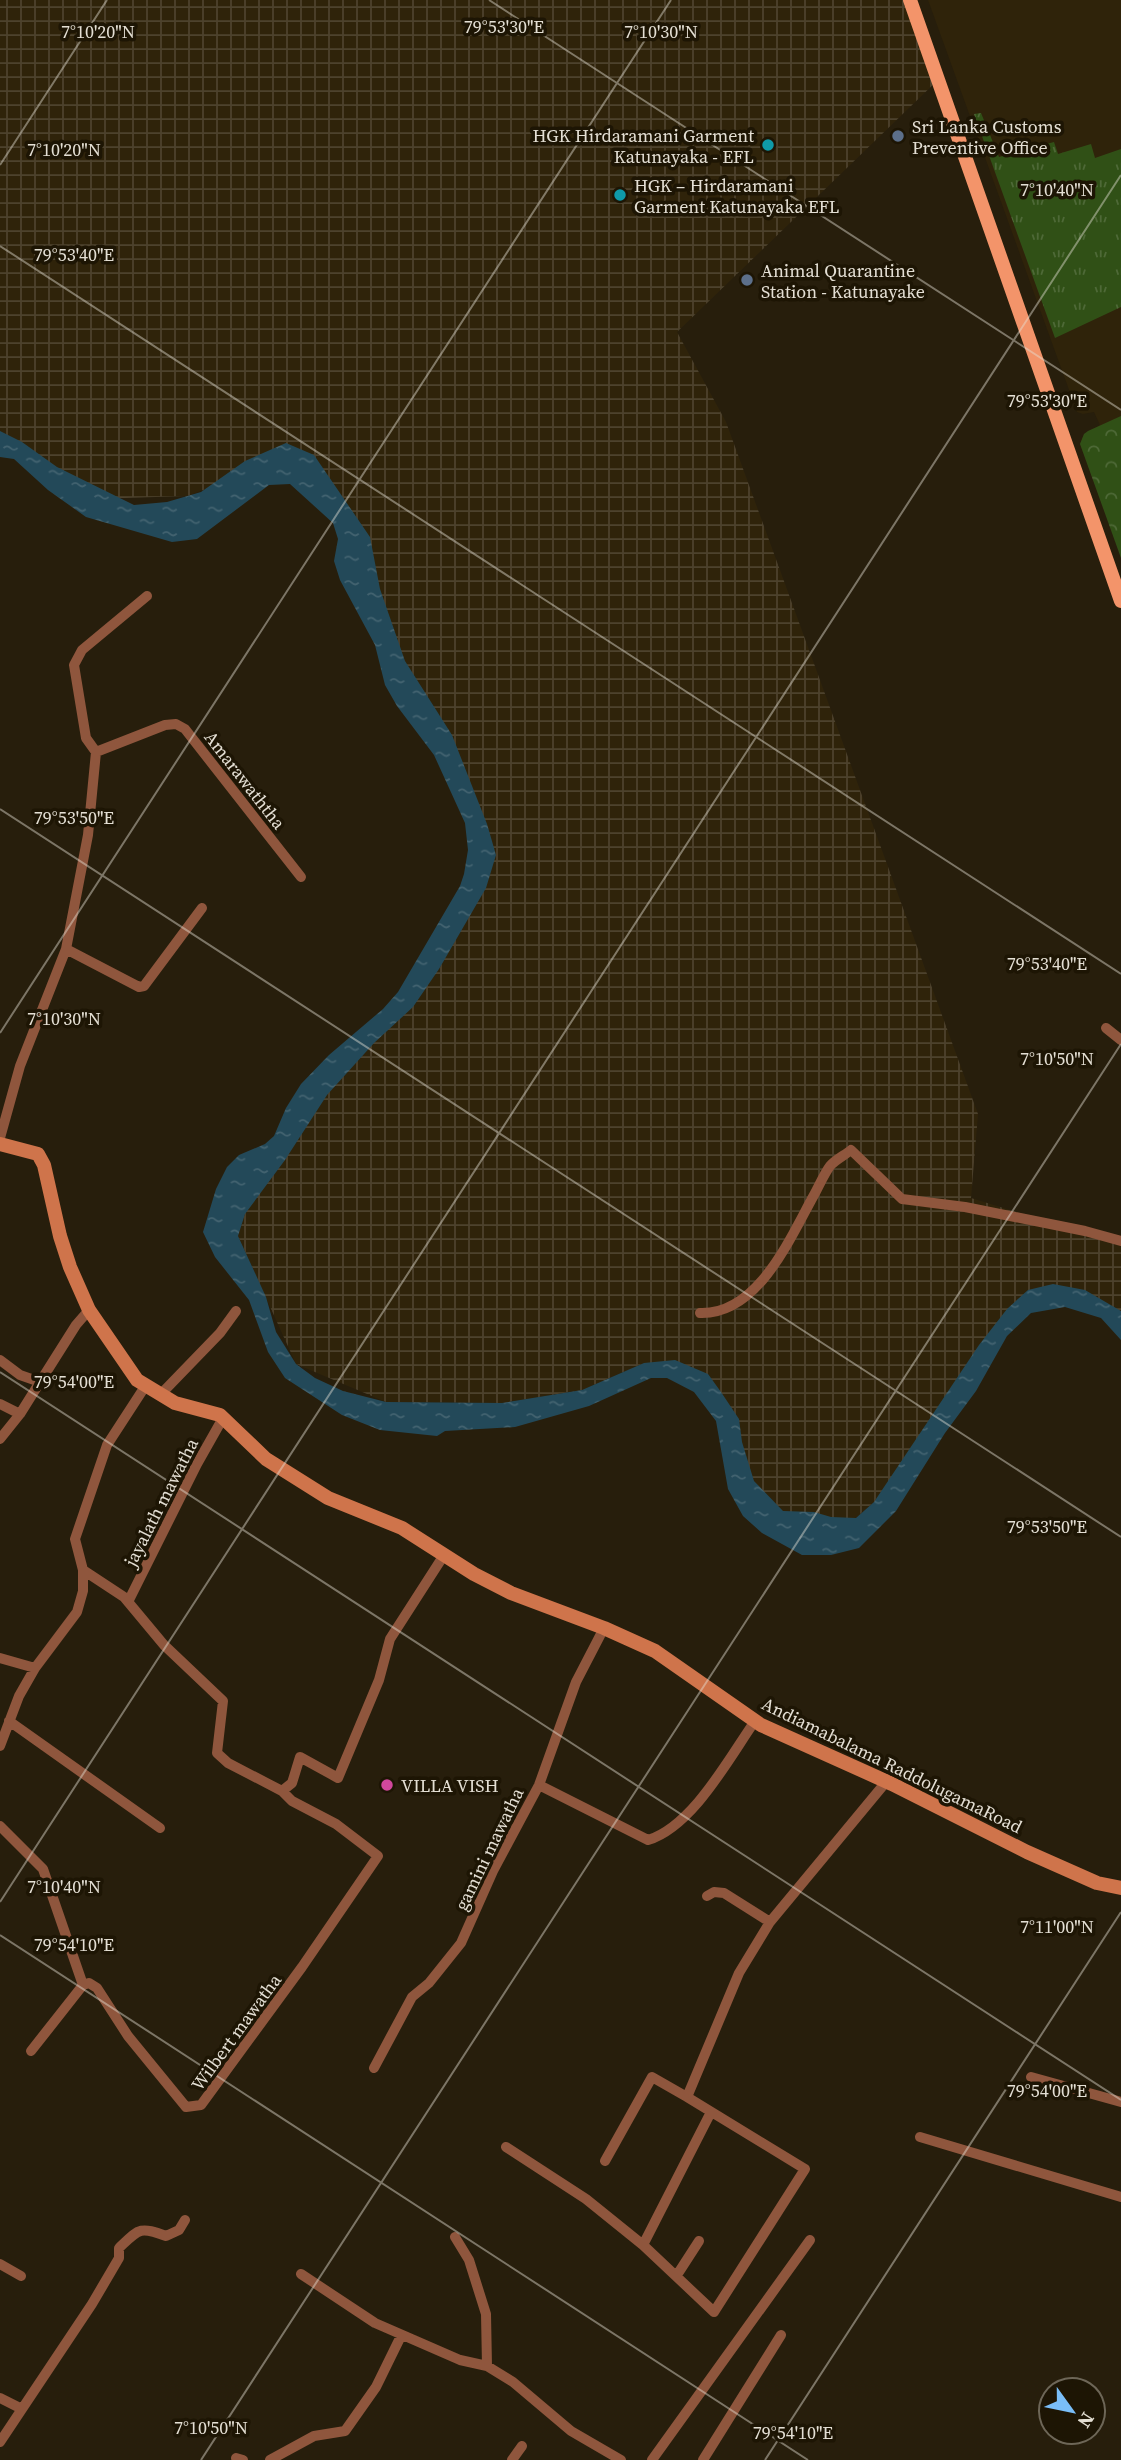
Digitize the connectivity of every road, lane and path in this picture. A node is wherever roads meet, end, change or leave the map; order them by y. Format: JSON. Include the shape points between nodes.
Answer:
{"nodes":[{"id":1,"x":910,"y":0,"type":"edge"},
{"id":2,"x":147,"y":596,"type":"dead end"},
{"id":3,"x":1121,"y":601,"type":"edge"},
{"id":4,"x":96,"y":752,"type":"junction"},
{"id":5,"x":300,"y":877,"type":"dead end"},
{"id":6,"x":202,"y":908,"type":"dead end"},
{"id":7,"x":66,"y":949,"type":"junction"},
{"id":8,"x":1105,"y":1028,"type":"dead end"},
{"id":9,"x":1121,"y":1040,"type":"edge"},
{"id":10,"x":0,"y":1141,"type":"edge"},
{"id":11,"x":1121,"y":1241,"type":"edge"},
{"id":12,"x":89,"y":1310,"type":"junction"},
{"id":13,"x":236,"y":1311,"type":"dead end"},
{"id":14,"x":700,"y":1313,"type":"dead end"},
{"id":15,"x":0,"y":1360,"type":"edge"},
{"id":16,"x":40,"y":1382,"type":"junction"},
{"id":17,"x":146,"y":1385,"type":"junction"},
{"id":18,"x":161,"y":1394,"type":"junction"},
{"id":19,"x":0,"y":1404,"type":"edge"},
{"id":20,"x":20,"y":1414,"type":"junction"},
{"id":21,"x":223,"y":1418,"type":"junction"},
{"id":22,"x":0,"y":1439,"type":"edge"},
{"id":23,"x":444,"y":1555,"type":"junction"},
{"id":24,"x":83,"y":1570,"type":"junction"},
{"id":25,"x":128,"y":1602,"type":"junction"},
{"id":26,"x":604,"y":1628,"type":"junction"},
{"id":27,"x":0,"y":1658,"type":"edge"},
{"id":28,"x":35,"y":1668,"type":"junction"},
{"id":29,"x":9,"y":1721,"type":"junction"},
{"id":30,"x":755,"y":1721,"type":"junction"},
{"id":31,"x":0,"y":1746,"type":"edge"},
{"id":32,"x":886,"y":1782,"type":"junction"},
{"id":33,"x":539,"y":1785,"type":"junction"},
{"id":34,"x":282,"y":1791,"type":"junction"},
{"id":35,"x":0,"y":1826,"type":"edge"},
{"id":36,"x":160,"y":1828,"type":"dead end"},
{"id":37,"x":1121,"y":1888,"type":"edge"},
{"id":38,"x":706,"y":1896,"type":"dead end"},
{"id":39,"x":770,"y":1922,"type":"junction"},
{"id":40,"x":83,"y":1985,"type":"junction"},
{"id":41,"x":31,"y":2051,"type":"dead end"},
{"id":42,"x":374,"y":2068,"type":"dead end"},
{"id":43,"x":1031,"y":2077,"type":"dead end"},
{"id":44,"x":687,"y":2097,"type":"junction"},
{"id":45,"x":1121,"y":2102,"type":"edge"},
{"id":46,"x":711,"y":2112,"type":"junction"},
{"id":47,"x":920,"y":2137,"type":"dead end"},
{"id":48,"x":506,"y":2147,"type":"dead end"},
{"id":49,"x":605,"y":2161,"type":"dead end"},
{"id":50,"x":1121,"y":2197,"type":"edge"},
{"id":51,"x":185,"y":2220,"type":"dead end"},
{"id":52,"x":455,"y":2237,"type":"dead end"},
{"id":53,"x":810,"y":2240,"type":"dead end"},
{"id":54,"x":699,"y":2241,"type":"dead end"},
{"id":55,"x":643,"y":2245,"type":"junction"},
{"id":56,"x":0,"y":2264,"type":"edge"},
{"id":57,"x":301,"y":2274,"type":"dead end"},
{"id":58,"x":677,"y":2275,"type":"junction"},
{"id":59,"x":21,"y":2276,"type":"dead end"},
{"id":60,"x":781,"y":2334,"type":"dead end"},
{"id":61,"x":401,"y":2336,"type":"junction"},
{"id":62,"x":487,"y":2366,"type":"junction"},
{"id":63,"x":0,"y":2398,"type":"edge"},
{"id":64,"x":22,"y":2409,"type":"junction"},
{"id":65,"x":0,"y":2442,"type":"edge"},
{"id":66,"x":522,"y":2446,"type":"dead end"},
{"id":67,"x":270,"y":2460,"type":"edge"},
{"id":68,"x":512,"y":2460,"type":"edge"},
{"id":69,"x":621,"y":2460,"type":"edge"},
{"id":70,"x":652,"y":2460,"type":"edge"},
{"id":71,"x":703,"y":2460,"type":"edge"}],
"edges":[{"from":1,"to":3,"type":"main road"},
{"from":2,"to":4,"type":"street","via":[[82,650],[74,665],[86,738]]},
{"from":4,"to":5,"type":"street","name":"Amarawaththa","via":[[165,725],[185,729]]},
{"from":4,"to":7,"type":"street","via":[[88,835]]},
{"from":6,"to":7,"type":"street","via":[[144,986]]},
{"from":7,"to":10,"type":"street","via":[[20,1066]]},
{"from":8,"to":9,"type":"street"},
{"from":10,"to":12,"type":"street","name":"Andiamabalama RaddolugamaRoad","via":[[38,1154],[44,1165],[66,1256]]},
{"from":11,"to":14,"type":"street","via":[[965,1207],[902,1199],[852,1150],[831,1166],[782,1252],[755,1289],[739,1303],[715,1313]]},
{"from":12,"to":16,"type":"street"},
{"from":12,"to":17,"type":"street","name":"Andiamabalama RaddolugamaRoad"},
{"from":13,"to":18,"type":"street"},
{"from":15,"to":16,"type":"street","via":[[20,1375]]},
{"from":16,"to":20,"type":"street"},
{"from":17,"to":18,"type":"street","name":"Andiamabalama RaddolugamaRoad"},
{"from":17,"to":24,"type":"street","via":[[107,1445],[75,1539]]},
{"from":18,"to":21,"type":"street","name":"Andiamabalama RaddolugamaRoad"},
{"from":19,"to":20,"type":"street"},
{"from":20,"to":22,"type":"street"},
{"from":21,"to":23,"type":"street","name":"Andiamabalama RaddolugamaRoad","via":[[266,1459],[328,1498],[402,1528]]},
{"from":21,"to":25,"type":"street","name":"jayalath mawatha"},
{"from":23,"to":26,"type":"street","name":"Andiamabalama RaddolugamaRoad","via":[[511,1593]]},
{"from":23,"to":34,"type":"street","via":[[390,1639],[379,1679],[338,1778],[300,1757],[292,1783]]},
{"from":24,"to":25,"type":"street"},
{"from":24,"to":28,"type":"street","via":[[77,1612]]},
{"from":25,"to":34,"type":"street","via":[[164,1646],[223,1701],[217,1753]]},
{"from":26,"to":30,"type":"street","name":"Andiamabalama RaddolugamaRoad","via":[[655,1651]]},
{"from":26,"to":33,"type":"street","name":"gamini mawatha","via":[[576,1682]]},
{"from":27,"to":28,"type":"street"},
{"from":28,"to":29,"type":"street"},
{"from":29,"to":31,"type":"street"},
{"from":29,"to":36,"type":"street"},
{"from":30,"to":32,"type":"street","name":"Andiamabalama RaddolugamaRoad"},
{"from":30,"to":33,"type":"street","via":[[697,1804],[662,1836],[648,1840]]},
{"from":32,"to":37,"type":"street","name":"Andiamabalama RaddolugamaRoad","via":[[1027,1852],[1097,1883]]},
{"from":32,"to":39,"type":"street"},
{"from":33,"to":42,"type":"street","name":"gamini mawatha","via":[[461,1943],[412,1997]]},
{"from":34,"to":40,"type":"street","name":"Wilbert mawatha","via":[[378,1856],[201,2105],[186,2107],[128,2036],[97,1988]]},
{"from":35,"to":40,"type":"street","via":[[43,1868]]},
{"from":38,"to":39,"type":"street","via":[[724,1893]]},
{"from":39,"to":44,"type":"street","via":[[739,1973]]},
{"from":40,"to":41,"type":"street"},
{"from":43,"to":45,"type":"street"},
{"from":44,"to":46,"type":"street"},
{"from":44,"to":49,"type":"street","via":[[652,2077]]},
{"from":46,"to":55,"type":"street"},
{"from":46,"to":58,"type":"street","via":[[804,2169],[714,2312]]},
{"from":47,"to":50,"type":"street"},
{"from":48,"to":55,"type":"street","via":[[586,2199]]},
{"from":51,"to":64,"type":"street","via":[[179,2230],[166,2235],[138,2230],[119,2248],[119,2258],[92,2304]]},
{"from":52,"to":62,"type":"street","via":[[469,2260],[486,2314]]},
{"from":53,"to":70,"type":"street"},
{"from":54,"to":58,"type":"street"},
{"from":55,"to":58,"type":"street"},
{"from":56,"to":59,"type":"street"},
{"from":57,"to":61,"type":"street"},
{"from":60,"to":71,"type":"street"},
{"from":61,"to":62,"type":"street"},
{"from":61,"to":67,"type":"street","via":[[376,2387],[345,2431],[314,2436]]},
{"from":62,"to":69,"type":"street","via":[[571,2431]]},
{"from":63,"to":64,"type":"street"},
{"from":64,"to":65,"type":"street"},
{"from":66,"to":68,"type":"street"}]}
